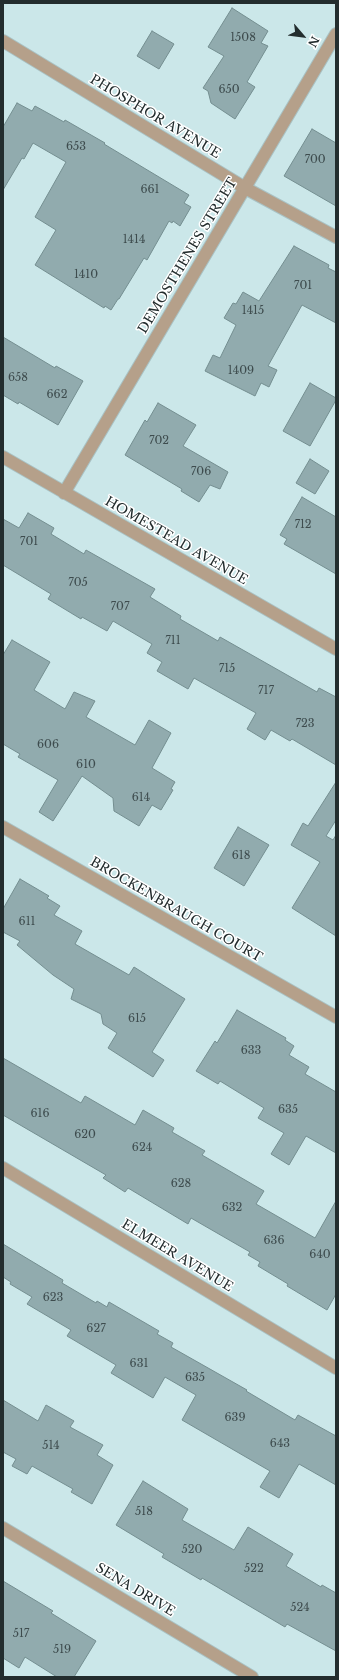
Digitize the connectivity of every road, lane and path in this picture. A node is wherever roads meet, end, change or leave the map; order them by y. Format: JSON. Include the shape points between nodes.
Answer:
{"nodes":[{"id":1,"x":336,"y":34,"type":"edge"},
{"id":2,"x":3,"y":41,"type":"edge"},
{"id":3,"x":244,"y":188,"type":"junction"},
{"id":4,"x":336,"y":237,"type":"edge"},
{"id":5,"x":3,"y":457,"type":"edge"},
{"id":6,"x":64,"y":493,"type":"junction"},
{"id":7,"x":336,"y":649,"type":"edge"},
{"id":8,"x":3,"y":827,"type":"edge"},
{"id":9,"x":336,"y":1017,"type":"edge"},
{"id":10,"x":3,"y":1168,"type":"edge"},
{"id":11,"x":336,"y":1368,"type":"edge"},
{"id":12,"x":3,"y":1528,"type":"edge"},
{"id":13,"x":252,"y":1677,"type":"edge"}],
"edges":[{"from":1,"to":3,"type":"street","name":"DEMOSTHENES STREET"},
{"from":2,"to":3,"type":"street","name":"PHOSPHOR AVENUE"},
{"from":3,"to":4,"type":"street","name":"PHOSPHOR AVENUE"},
{"from":3,"to":6,"type":"street","name":"DEMOSTHENES STREET"},
{"from":5,"to":6,"type":"street","name":"HOMESTEAD AVENUE"},
{"from":6,"to":7,"type":"street","name":"HOMESTEAD AVENUE"},
{"from":8,"to":9,"type":"street","name":"BROCKENBRAUGH COURT"},
{"from":10,"to":11,"type":"street","name":"ELMEER AVENUE"},
{"from":12,"to":13,"type":"street","name":"SENA DRIVE"}]}
